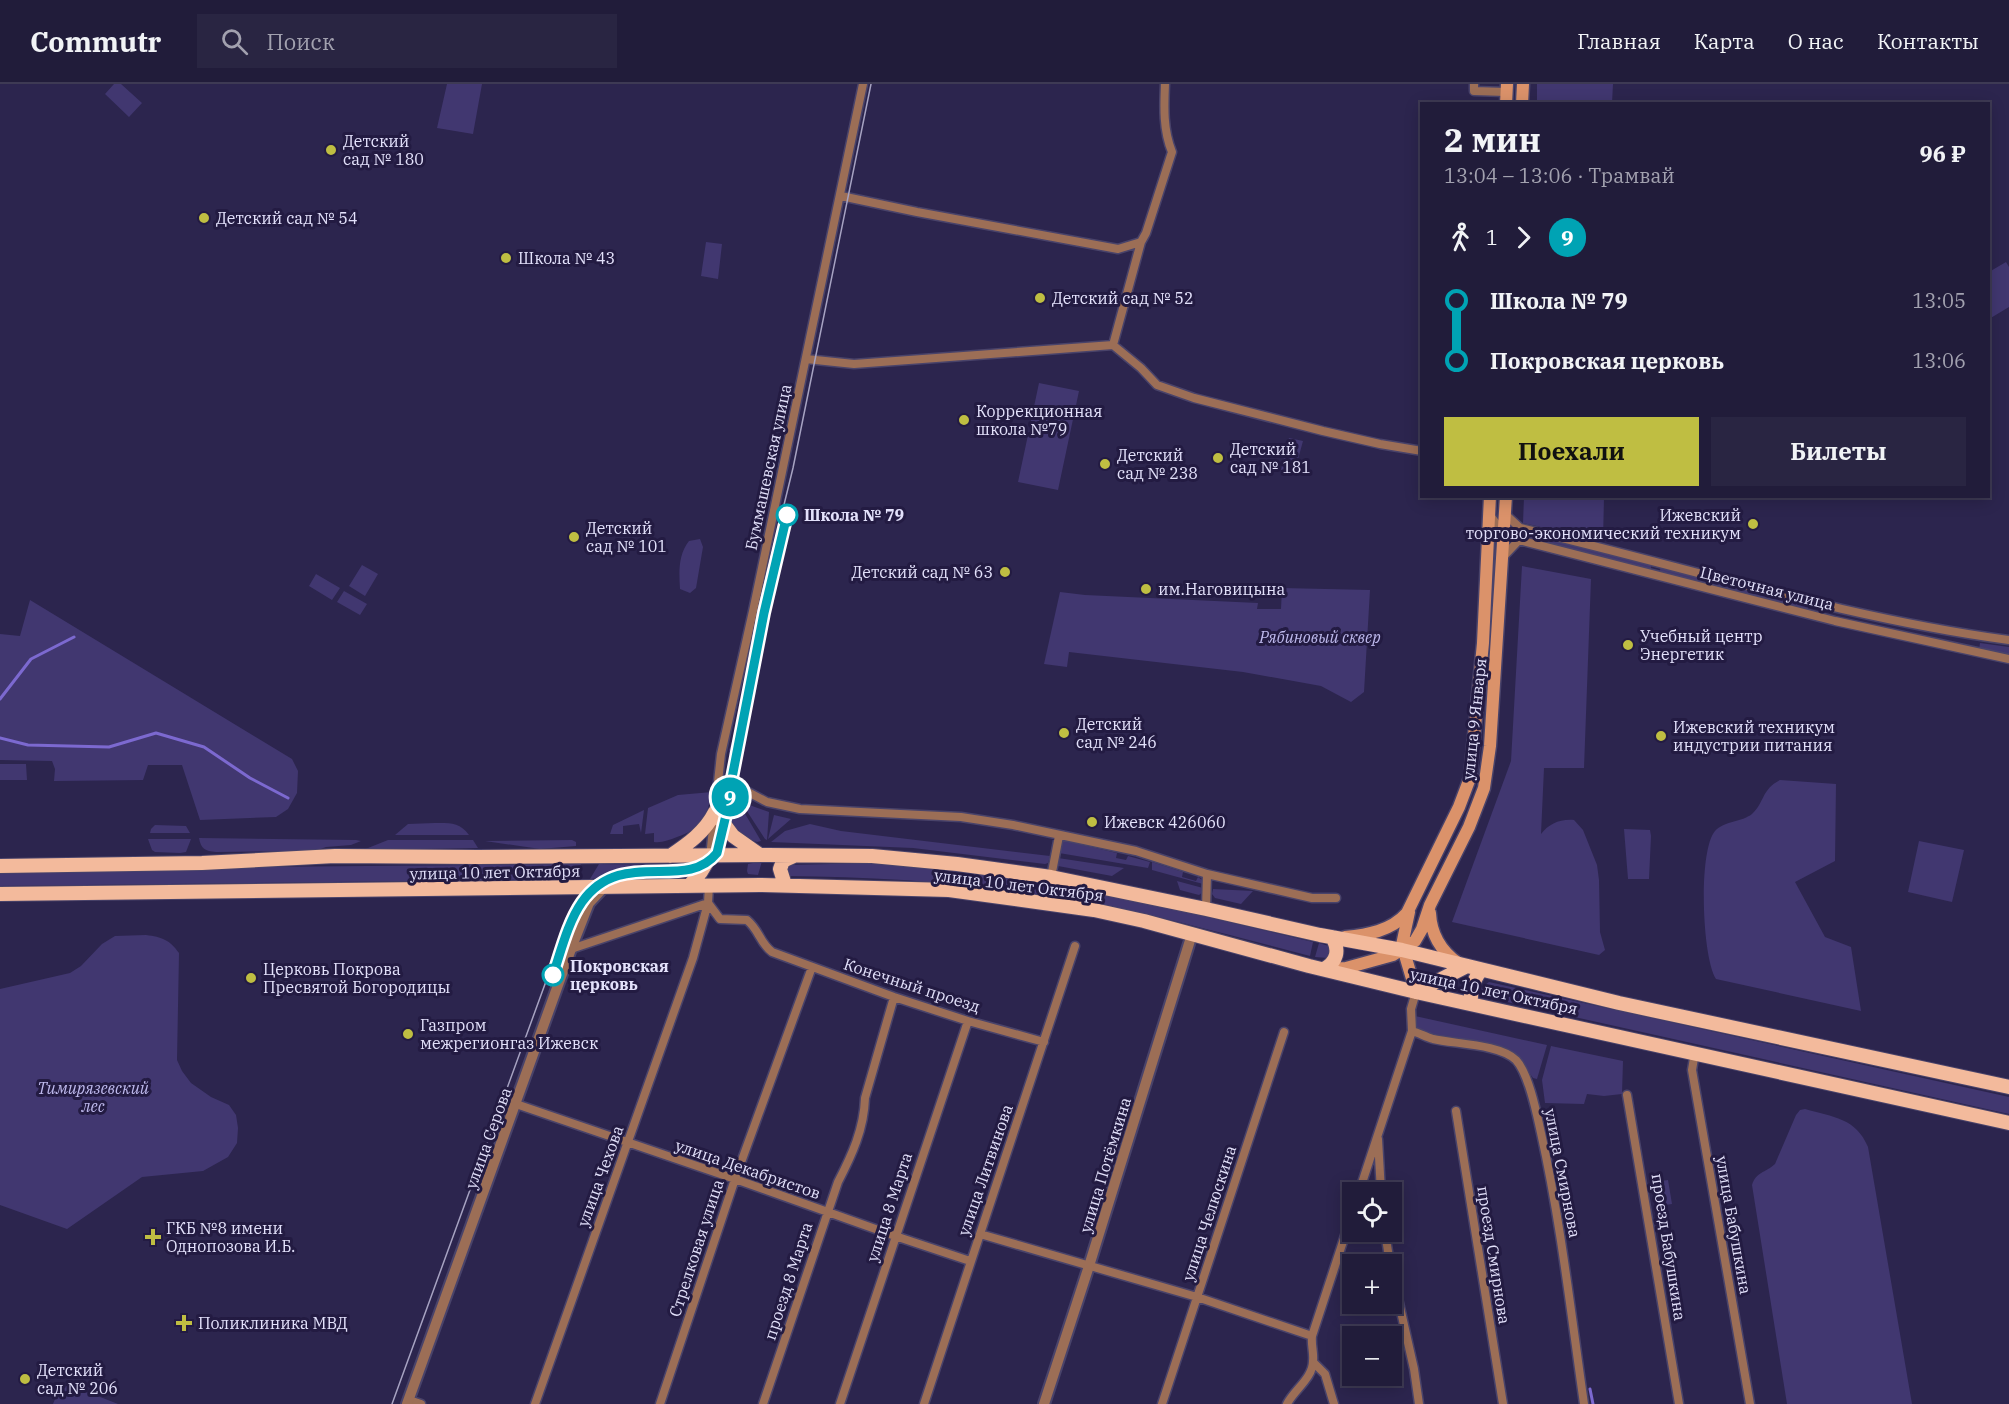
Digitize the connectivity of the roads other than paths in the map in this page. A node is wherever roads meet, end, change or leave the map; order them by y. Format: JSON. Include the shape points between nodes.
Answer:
{"nodes":[{"id":1,"x":863,"y":84,"type":"edge"},
{"id":2,"x":1165,"y":84,"type":"edge"},
{"id":3,"x":1474,"y":84,"type":"edge"},
{"id":4,"x":1523,"y":84,"type":"edge"},
{"id":5,"x":1506,"y":93,"type":"edge"},
{"id":6,"x":1522,"y":102,"type":"edge"},
{"id":7,"x":841,"y":196,"type":"junction"},
{"id":8,"x":1141,"y":242,"type":"junction"},
{"id":9,"x":1113,"y":345,"type":"junction"},
{"id":10,"x":806,"y":359,"type":"junction"},
{"id":11,"x":1420,"y":451,"type":"edge"},
{"id":12,"x":1490,"y":498,"type":"edge"},
{"id":13,"x":1506,"y":498,"type":"edge"},
{"id":14,"x":1489,"y":514,"type":"junction"},
{"id":15,"x":1505,"y":514,"type":"junction"},
{"id":16,"x":1520,"y":528,"type":"junction"},
{"id":17,"x":1504,"y":534,"type":"junction"},
{"id":18,"x":1519,"y":540,"type":"junction"},
{"id":19,"x":1488,"y":550,"type":"junction"},
{"id":20,"x":1503,"y":557,"type":"junction"},
{"id":21,"x":1656,"y":562,"type":"junction"},
{"id":22,"x":1653,"y":576,"type":"junction"},
{"id":23,"x":1838,"y":607,"type":"junction"},
{"id":24,"x":1835,"y":621,"type":"junction"},
{"id":25,"x":1976,"y":636,"type":"junction"},
{"id":26,"x":2009,"y":640,"type":"edge"},
{"id":27,"x":1972,"y":652,"type":"junction"},
{"id":28,"x":2009,"y":659,"type":"edge"},
{"id":29,"x":719,"y":780,"type":"junction"},
{"id":30,"x":715,"y":812,"type":"junction"},
{"id":31,"x":1059,"y":836,"type":"junction"},
{"id":32,"x":760,"y":855,"type":"junction"},
{"id":33,"x":670,"y":856,"type":"junction"},
{"id":34,"x":710,"y":856,"type":"junction"},
{"id":35,"x":794,"y":856,"type":"junction"},
{"id":36,"x":0,"y":866,"type":"edge"},
{"id":37,"x":1208,"y":874,"type":"junction"},
{"id":38,"x":1051,"y":877,"type":"junction"},
{"id":39,"x":785,"y":885,"type":"junction"},
{"id":40,"x":689,"y":886,"type":"junction"},
{"id":41,"x":709,"y":886,"type":"junction"},
{"id":42,"x":604,"y":887,"type":"junction"},
{"id":43,"x":0,"y":894,"type":"edge"},
{"id":44,"x":1336,"y":897,"type":"dead end"},
{"id":45,"x":708,"y":903,"type":"junction"},
{"id":46,"x":1430,"y":905,"type":"junction"},
{"id":47,"x":1410,"y":908,"type":"junction"},
{"id":48,"x":1206,"y":909,"type":"junction"},
{"id":49,"x":1192,"y":934,"type":"junction"},
{"id":50,"x":1332,"y":937,"type":"junction"},
{"id":51,"x":1075,"y":946,"type":"dead end"},
{"id":52,"x":571,"y":949,"type":"junction"},
{"id":53,"x":1402,"y":950,"type":"junction"},
{"id":54,"x":812,"y":967,"type":"junction"},
{"id":55,"x":1465,"y":967,"type":"junction"},
{"id":56,"x":1324,"y":969,"type":"junction"},
{"id":57,"x":1481,"y":970,"type":"junction"},
{"id":58,"x":1416,"y":992,"type":"junction"},
{"id":59,"x":894,"y":997,"type":"junction"},
{"id":60,"x":1472,"y":1004,"type":"junction"},
{"id":61,"x":968,"y":1020,"type":"junction"},
{"id":62,"x":1412,"y":1031,"type":"junction"},
{"id":63,"x":1284,"y":1032,"type":"dead end"},
{"id":64,"x":1044,"y":1042,"type":"junction"},
{"id":65,"x":1695,"y":1052,"type":"junction"},
{"id":66,"x":2009,"y":1087,"type":"edge"},
{"id":67,"x":1627,"y":1095,"type":"dead end"},
{"id":68,"x":516,"y":1104,"type":"junction"},
{"id":69,"x":1456,"y":1110,"type":"dead end"},
{"id":70,"x":2009,"y":1123,"type":"edge"},
{"id":71,"x":1378,"y":1133,"type":"junction"},
{"id":72,"x":628,"y":1143,"type":"junction"},
{"id":73,"x":735,"y":1179,"type":"junction"},
{"id":74,"x":1362,"y":1182,"type":"edge"},
{"id":75,"x":1380,"y":1182,"type":"edge"},
{"id":76,"x":827,"y":1213,"type":"junction"},
{"id":77,"x":980,"y":1234,"type":"junction"},
{"id":78,"x":895,"y":1236,"type":"junction"},
{"id":79,"x":1343,"y":1242,"type":"edge"},
{"id":80,"x":970,"y":1261,"type":"junction"},
{"id":81,"x":1089,"y":1266,"type":"junction"},
{"id":82,"x":1197,"y":1297,"type":"junction"},
{"id":83,"x":1401,"y":1314,"type":"edge"},
{"id":84,"x":1312,"y":1336,"type":"junction"},
{"id":85,"x":1314,"y":1363,"type":"junction"},
{"id":86,"x":408,"y":1402,"type":"edge"},
{"id":87,"x":421,"y":1404,"type":"edge"},
{"id":88,"x":535,"y":1404,"type":"edge"},
{"id":89,"x":660,"y":1404,"type":"edge"},
{"id":90,"x":764,"y":1404,"type":"edge"},
{"id":91,"x":840,"y":1404,"type":"edge"},
{"id":92,"x":924,"y":1404,"type":"edge"},
{"id":93,"x":1044,"y":1404,"type":"edge"},
{"id":94,"x":1162,"y":1404,"type":"edge"},
{"id":95,"x":1287,"y":1404,"type":"edge"},
{"id":96,"x":1334,"y":1404,"type":"edge"},
{"id":97,"x":1419,"y":1404,"type":"edge"},
{"id":98,"x":1503,"y":1404,"type":"edge"},
{"id":99,"x":1584,"y":1404,"type":"edge"},
{"id":100,"x":1679,"y":1404,"type":"edge"},
{"id":101,"x":1750,"y":1404,"type":"edge"}],
"edges":[{"from":1,"to":7,"type":"street","name":"Буммашевская улица"},
{"from":2,"to":8,"type":"street","via":[[1167,138],[1172,152]]},
{"from":3,"to":5,"type":"street","via":[[1474,91]]},
{"from":4,"to":6,"type":"main road"},
{"from":7,"to":8,"type":"street","via":[[1118,249]]},
{"from":7,"to":10,"type":"street","name":"Буммашевская улица"},
{"from":8,"to":9,"type":"street"},
{"from":9,"to":10,"type":"street","via":[[854,364]]},
{"from":9,"to":11,"type":"street","via":[[1157,386],[1323,431]]},
{"from":10,"to":29,"type":"street","name":"Буммашевская улица","via":[[721,754]]},
{"from":12,"to":14,"type":"main road","name":"улица 9 Января"},
{"from":13,"to":15,"type":"main road","name":"улица 9 Января"},
{"from":14,"to":17,"type":"street"},
{"from":14,"to":19,"type":"main road","name":"улица 9 Января"},
{"from":15,"to":16,"type":"street"},
{"from":15,"to":17,"type":"main road","name":"улица 9 Января"},
{"from":16,"to":17,"type":"street"},
{"from":16,"to":21,"type":"street","name":"Цветочная улица"},
{"from":17,"to":18,"type":"street","name":"Цветочная улица"},
{"from":17,"to":19,"type":"street"},
{"from":17,"to":20,"type":"main road","name":"улица 9 Января"},
{"from":18,"to":20,"type":"street"},
{"from":18,"to":22,"type":"street","name":"Цветочная улица"},
{"from":19,"to":47,"type":"main road","name":"улица 9 Января","via":[[1470,778]]},
{"from":20,"to":46,"type":"main road","name":"улица 9 Января","via":[[1486,779],[1469,827]]},
{"from":21,"to":22,"type":"street"},
{"from":21,"to":23,"type":"street","name":"Цветочная улица"},
{"from":22,"to":24,"type":"street","name":"Цветочная улица"},
{"from":23,"to":24,"type":"street"},
{"from":23,"to":25,"type":"street","name":"Цветочная улица"},
{"from":24,"to":27,"type":"street","name":"Цветочная улица"},
{"from":25,"to":26,"type":"street","name":"Цветочная улица"},
{"from":25,"to":27,"type":"street"},
{"from":27,"to":28,"type":"street","name":"Цветочная улица"},
{"from":29,"to":30,"type":"street","name":"Буммашевская улица"},
{"from":29,"to":31,"type":"street","via":[[767,802],[800,809],[961,817]]},
{"from":30,"to":32,"type":"main road","via":[[733,836]]},
{"from":30,"to":33,"type":"main road","via":[[701,833]]},
{"from":30,"to":34,"type":"street","name":"Буммашевская улица"},
{"from":31,"to":37,"type":"street","via":[[1136,851]]},
{"from":31,"to":38,"type":"street"},
{"from":32,"to":34,"type":"main road","name":"улица 10 лет Октября"},
{"from":32,"to":35,"type":"main road","name":"улица 10 лет Октября"},
{"from":33,"to":34,"type":"main road","name":"улица 10 лет Октября"},
{"from":33,"to":36,"type":"main road","name":"улица 10 лет Октября","via":[[335,856],[202,863]]},
{"from":34,"to":40,"type":"main road"},
{"from":35,"to":38,"type":"main road","name":"улица 10 лет Октября","via":[[872,856]]},
{"from":35,"to":39,"type":"main road","via":[[783,861],[780,869]]},
{"from":37,"to":44,"type":"street","via":[[1312,898]]},
{"from":37,"to":48,"type":"street"},
{"from":38,"to":48,"type":"main road","name":"улица 10 лет Октября"},
{"from":39,"to":41,"type":"main road","name":"улица 10 лет Октября"},
{"from":39,"to":49,"type":"main road","name":"улица 10 лет Октября","via":[[949,890],[1094,910]]},
{"from":40,"to":41,"type":"main road","name":"улица 10 лет Октября"},
{"from":40,"to":42,"type":"main road","name":"улица 10 лет Октября"},
{"from":41,"to":45,"type":"street","name":"улица Чехова"},
{"from":42,"to":43,"type":"main road","name":"улица 10 лет Октября"},
{"from":42,"to":52,"type":"street","name":"улица Серова","via":[[588,903]]},
{"from":45,"to":52,"type":"street"},
{"from":45,"to":54,"type":"street","name":"Конечный проезд","via":[[720,919],[747,920],[757,930],[763,946],[772,952]]},
{"from":45,"to":72,"type":"street","name":"улица Чехова","via":[[693,958]]},
{"from":46,"to":53,"type":"main road","name":"улица 9 Января","via":[[1419,936]]},
{"from":46,"to":55,"type":"main road","via":[[1431,925],[1440,946]]},
{"from":47,"to":50,"type":"main road","name":"улица 9 Января","via":[[1402,918],[1374,933]]},
{"from":47,"to":53,"type":"main road"},
{"from":48,"to":50,"type":"main road","name":"улица 10 лет Октября"},
{"from":49,"to":56,"type":"main road","name":"улица 10 лет Октября"},
{"from":49,"to":81,"type":"street","name":"улица Потёмкина"},
{"from":50,"to":53,"type":"main road","name":"улица 10 лет Октября"},
{"from":50,"to":56,"type":"main road","via":[[1336,955],[1332,965]]},
{"from":51,"to":64,"type":"street","name":"улица Литвинова"},
{"from":52,"to":68,"type":"street","name":"улица Серова"},
{"from":53,"to":55,"type":"main road","name":"улица 10 лет Октября"},
{"from":53,"to":56,"type":"main road","name":"улица 9 Января","via":[[1362,965]]},
{"from":53,"to":58,"type":"main road"},
{"from":54,"to":59,"type":"street","name":"Конечный проезд"},
{"from":54,"to":73,"type":"street","name":"Стрелковая улица"},
{"from":55,"to":57,"type":"main road","name":"улица 10 лет Октября"},
{"from":55,"to":58,"type":"main road"},
{"from":56,"to":58,"type":"main road","name":"улица 10 лет Октября"},
{"from":57,"to":60,"type":"main road","via":[[1472,987]]},
{"from":57,"to":66,"type":"main road","name":"улица 10 лет Октября"},
{"from":58,"to":60,"type":"main road","name":"улица 10 лет Октября"},
{"from":58,"to":62,"type":"street","via":[[1411,1009]]},
{"from":59,"to":61,"type":"street","name":"Конечный проезд"},
{"from":59,"to":76,"type":"street","name":"проезд 8 Марта","via":[[855,1149]]},
{"from":60,"to":65,"type":"main road","name":"улица 10 лет Октября"},
{"from":61,"to":64,"type":"street","name":"Конечный проезд"},
{"from":61,"to":78,"type":"street","name":"улица 8 Марта"},
{"from":62,"to":71,"type":"street"},
{"from":62,"to":99,"type":"street","name":"улица Смирнова","via":[[1501,1052],[1516,1060],[1525,1077],[1536,1107],[1552,1184]]},
{"from":63,"to":82,"type":"street","name":"улица Челюскина"},
{"from":64,"to":77,"type":"street","name":"улица Литвинова"},
{"from":65,"to":70,"type":"main road","name":"улица 10 лет Октября"},
{"from":65,"to":101,"type":"street","name":"улица Бабушкина","via":[[1692,1070]]},
{"from":67,"to":100,"type":"street","name":"проезд Бабушкина"},
{"from":68,"to":72,"type":"street","name":"улица Декабристов"},
{"from":68,"to":86,"type":"street","name":"улица Серова"},
{"from":69,"to":98,"type":"street","name":"проезд Смирнова"},
{"from":71,"to":74,"type":"street"},
{"from":71,"to":75,"type":"street"},
{"from":72,"to":73,"type":"street","name":"улица Декабристов"},
{"from":72,"to":88,"type":"street","name":"улица Чехова"},
{"from":73,"to":76,"type":"street","name":"улица Декабристов"},
{"from":73,"to":89,"type":"street","name":"Стрелковая улица"},
{"from":76,"to":78,"type":"street","name":"улица Декабристов"},
{"from":76,"to":90,"type":"street","name":"проезд 8 Марта"},
{"from":77,"to":80,"type":"street","name":"улица Литвинова"},
{"from":77,"to":81,"type":"street"},
{"from":78,"to":80,"type":"street","name":"улица Декабристов"},
{"from":78,"to":91,"type":"street","name":"улица 8 Марта"},
{"from":79,"to":84,"type":"street"},
{"from":80,"to":92,"type":"street","name":"улица Литвинова"},
{"from":81,"to":82,"type":"street"},
{"from":81,"to":93,"type":"street","name":"улица Потёмкина"},
{"from":82,"to":84,"type":"street"},
{"from":82,"to":94,"type":"street","name":"улица Челюскина"},
{"from":83,"to":97,"type":"street"},
{"from":84,"to":85,"type":"street"},
{"from":85,"to":95,"type":"street"},
{"from":85,"to":96,"type":"street","via":[[1324,1374]]},
{"from":86,"to":87,"type":"street"}]}
